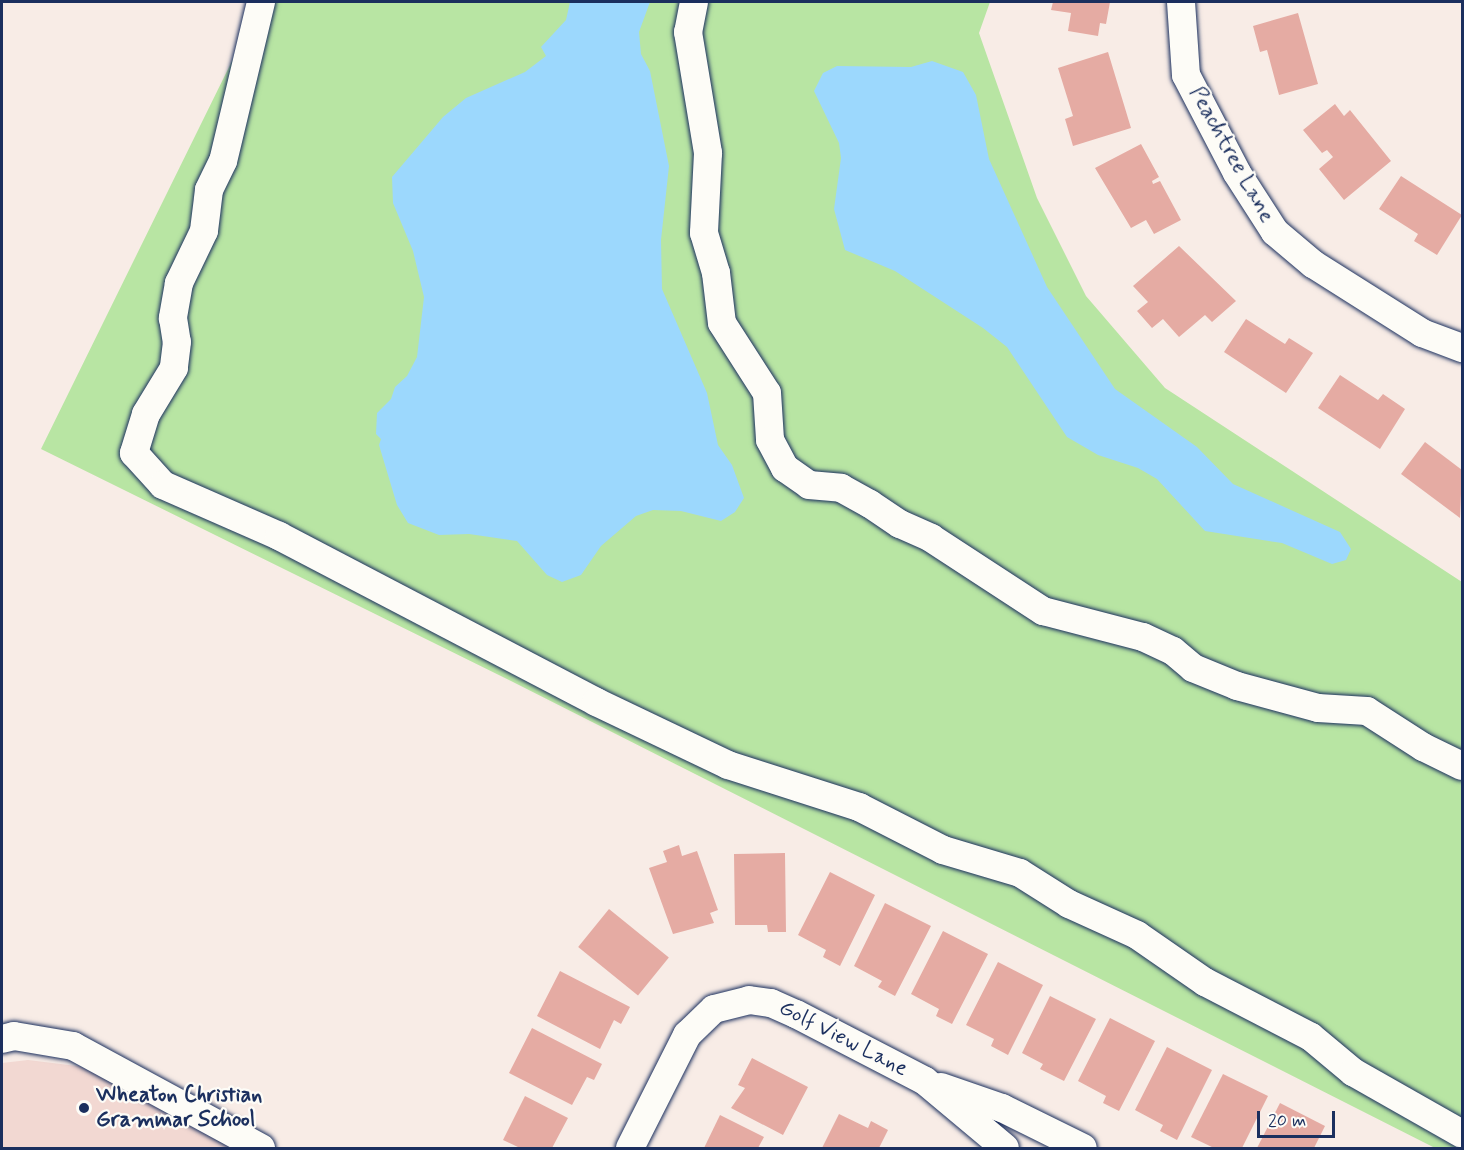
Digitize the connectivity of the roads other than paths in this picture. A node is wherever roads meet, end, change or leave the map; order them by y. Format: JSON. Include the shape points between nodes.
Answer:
{"nodes":[{"id":1,"x":261,"y":2,"type":"edge"},
{"id":2,"x":694,"y":2,"type":"edge"},
{"id":3,"x":1181,"y":2,"type":"edge"},
{"id":4,"x":1462,"y":348,"type":"edge"},
{"id":5,"x":1462,"y":766,"type":"edge"},
{"id":6,"x":2,"y":1039,"type":"edge"},
{"id":7,"x":925,"y":1081,"type":"junction"},
{"id":8,"x":1462,"y":1134,"type":"edge"},
{"id":9,"x":261,"y":1149,"type":"edge"},
{"id":10,"x":630,"y":1149,"type":"edge"},
{"id":11,"x":1005,"y":1149,"type":"edge"},
{"id":12,"x":1083,"y":1149,"type":"edge"}],
"edges":[{"from":1,"to":8,"type":"street","via":[[255,14],[223,161],[209,190],[204,231],[179,283],[173,318],[177,342],[174,368],[146,414],[134,453],[163,484],[279,536],[586,697],[728,765],[859,807],[897,823],[943,850],[1020,873],[1069,904],[1137,935],[1234,999],[1311,1037],[1353,1072]]},
{"from":2,"to":5,"type":"street","via":[[688,32],[708,153],[704,233],[716,273],[722,323],[767,393],[770,440],[785,468],[809,485],[842,488],[931,538],[1043,611],[1143,637],[1173,651],[1193,668],[1237,686],[1318,708],[1367,711],[1423,747]]},
{"from":3,"to":4,"type":"street","name":"Peachtree Lane","via":[[1186,75],[1237,173],[1275,231],[1313,264],[1422,333]]},
{"from":6,"to":9,"type":"street","via":[[14,1036],[73,1047]]},
{"from":7,"to":10,"type":"street","name":"Golf View Lane","via":[[771,1003],[732,1002],[714,1009],[687,1035]]},
{"from":7,"to":11,"type":"street","name":"Golf View Lane"},
{"from":7,"to":12,"type":"street","via":[[1002,1108]]}]}
